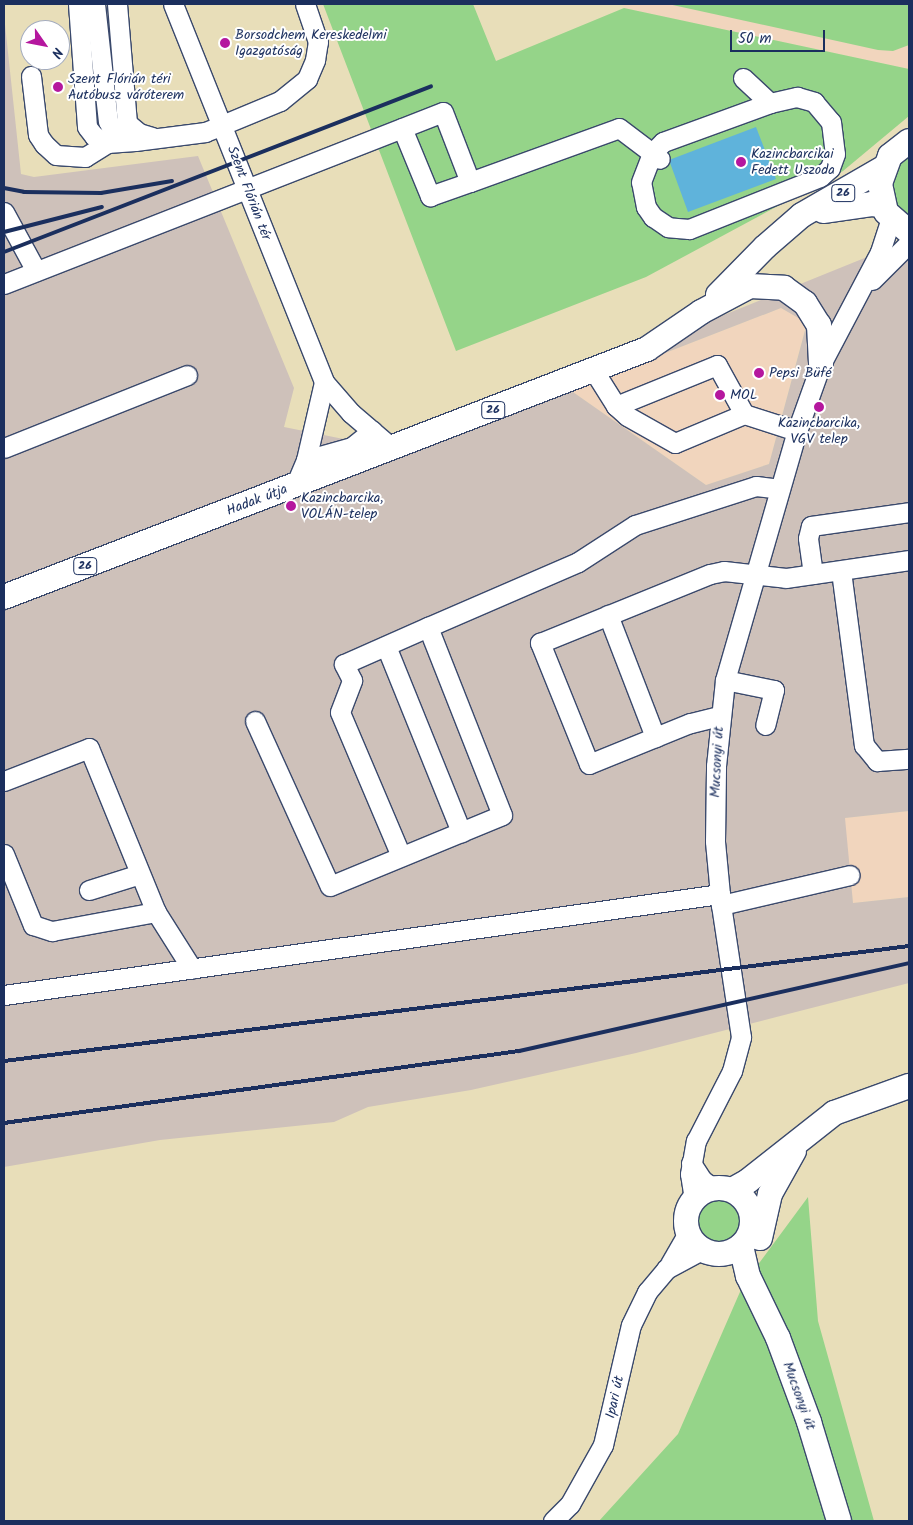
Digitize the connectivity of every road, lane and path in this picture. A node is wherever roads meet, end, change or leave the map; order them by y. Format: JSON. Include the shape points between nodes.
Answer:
{"nodes":[{"id":1,"x":78,"y":4,"type":"edge"},
{"id":2,"x":95,"y":4,"type":"edge"},
{"id":3,"x":118,"y":4,"type":"edge"},
{"id":4,"x":173,"y":4,"type":"edge"},
{"id":5,"x":305,"y":4,"type":"edge"},
{"id":6,"x":31,"y":76,"type":"dead end"},
{"id":7,"x":743,"y":78,"type":"dead end"},
{"id":8,"x":770,"y":103,"type":"junction"},
{"id":9,"x":222,"y":125,"type":"junction"},
{"id":10,"x":402,"y":128,"type":"junction"},
{"id":11,"x":155,"y":138,"type":"junction"},
{"id":12,"x":135,"y":141,"type":"junction"},
{"id":13,"x":909,"y":141,"type":"edge"},
{"id":14,"x":107,"y":143,"type":"junction"},
{"id":15,"x":656,"y":156,"type":"junction"},
{"id":16,"x":883,"y":168,"type":"junction"},
{"id":17,"x":470,"y":182,"type":"junction"},
{"id":18,"x":247,"y":188,"type":"junction"},
{"id":19,"x":4,"y":212,"type":"edge"},
{"id":20,"x":887,"y":212,"type":"junction"},
{"id":21,"x":802,"y":215,"type":"junction"},
{"id":22,"x":909,"y":232,"type":"edge"},
{"id":23,"x":909,"y":243,"type":"edge"},
{"id":24,"x":36,"y":271,"type":"junction"},
{"id":25,"x":4,"y":284,"type":"edge"},
{"id":26,"x":859,"y":294,"type":"junction"},
{"id":27,"x":701,"y":312,"type":"junction"},
{"id":28,"x":821,"y":364,"type":"junction"},
{"id":29,"x":594,"y":371,"type":"junction"},
{"id":30,"x":186,"y":375,"type":"dead end"},
{"id":31,"x":324,"y":382,"type":"junction"},
{"id":32,"x":616,"y":406,"type":"junction"},
{"id":33,"x":744,"y":414,"type":"junction"},
{"id":34,"x":372,"y":431,"type":"junction"},
{"id":35,"x":796,"y":431,"type":"junction"},
{"id":36,"x":4,"y":448,"type":"edge"},
{"id":37,"x":393,"y":449,"type":"junction"},
{"id":38,"x":306,"y":460,"type":"junction"},
{"id":39,"x":295,"y":486,"type":"junction"},
{"id":40,"x":780,"y":488,"type":"junction"},
{"id":41,"x":909,"y":512,"type":"edge"},
{"id":42,"x":909,"y":560,"type":"edge"},
{"id":43,"x":841,"y":571,"type":"junction"},
{"id":44,"x":813,"y":574,"type":"junction"},
{"id":45,"x":755,"y":575,"type":"junction"},
{"id":46,"x":4,"y":597,"type":"edge"},
{"id":47,"x":608,"y":615,"type":"junction"},
{"id":48,"x":428,"y":627,"type":"junction"},
{"id":49,"x":386,"y":646,"type":"junction"},
{"id":50,"x":725,"y":680,"type":"junction"},
{"id":51,"x":720,"y":716,"type":"junction"},
{"id":52,"x":256,"y":721,"type":"dead end"},
{"id":53,"x":765,"y":725,"type":"dead end"},
{"id":54,"x":655,"y":737,"type":"junction"},
{"id":55,"x":909,"y":760,"type":"edge"},
{"id":56,"x":4,"y":781,"type":"edge"},
{"id":57,"x":461,"y":832,"type":"junction"},
{"id":58,"x":4,"y":854,"type":"edge"},
{"id":59,"x":401,"y":856,"type":"junction"},
{"id":60,"x":140,"y":874,"type":"junction"},
{"id":61,"x":850,"y":875,"type":"dead end"},
{"id":62,"x":89,"y":890,"type":"dead end"},
{"id":63,"x":720,"y":900,"type":"junction"},
{"id":64,"x":156,"y":912,"type":"junction"},
{"id":65,"x":192,"y":969,"type":"junction"},
{"id":66,"x":4,"y":995,"type":"edge"},
{"id":67,"x":909,"y":1086,"type":"edge"},
{"id":68,"x":809,"y":1132,"type":"junction"},
{"id":69,"x":760,"y":1172,"type":"junction"},
{"id":70,"x":713,"y":1192,"type":"junction"},
{"id":71,"x":749,"y":1206,"type":"junction"},
{"id":72,"x":694,"y":1241,"type":"junction"},
{"id":73,"x":734,"y":1250,"type":"junction"},
{"id":74,"x":762,"y":1306,"type":"junction"},
{"id":75,"x":553,"y":1521,"type":"edge"},
{"id":76,"x":839,"y":1521,"type":"edge"}],
"edges":[{"from":1,"to":14,"type":"street","via":[[88,128],[94,136]]},
{"from":2,"to":12,"type":"street","via":[[108,121],[123,137]]},
{"from":3,"to":11,"type":"street","via":[[128,123],[139,134]]},
{"from":4,"to":9,"type":"street","name":"Szent Flórián tér"},
{"from":5,"to":9,"type":"street","via":[[318,42],[307,79],[280,101]]},
{"from":6,"to":14,"type":"street","via":[[38,135],[50,150],[56,155],[85,157]]},
{"from":7,"to":8,"type":"street"},
{"from":8,"to":15,"type":"street","via":[[675,136]]},
{"from":8,"to":15,"type":"street","via":[[797,96],[814,102],[830,122],[835,154],[830,168],[805,186],[689,229],[676,230],[661,224],[646,207],[641,182]]},
{"from":9,"to":11,"type":"street","via":[[205,132]]},
{"from":9,"to":18,"type":"street","name":"Szent Flórián tér"},
{"from":10,"to":17,"type":"street","via":[[430,196]]},
{"from":10,"to":17,"type":"street","via":[[443,112]]},
{"from":10,"to":18,"type":"street"},
{"from":11,"to":12,"type":"street"},
{"from":12,"to":14,"type":"street"},
{"from":13,"to":16,"type":"main road","number":"26","via":[[896,149]]},
{"from":15,"to":17,"type":"street","via":[[619,128]]},
{"from":16,"to":20,"type":"main road","via":[[880,184]]},
{"from":16,"to":21,"type":"main road","number":"26"},
{"from":18,"to":24,"type":"street"},
{"from":18,"to":31,"type":"street","name":"Szent Flórián tér"},
{"from":19,"to":24,"type":"street"},
{"from":20,"to":21,"type":"main road","number":"26","via":[[856,206]]},
{"from":20,"to":22,"type":"main road"},
{"from":20,"to":26,"type":"street","via":[[885,241]]},
{"from":21,"to":27,"type":"main road","number":"26","via":[[765,247]]},
{"from":23,"to":26,"type":"street"},
{"from":24,"to":25,"type":"street"},
{"from":26,"to":28,"type":"street","name":"Mucsonyi út"},
{"from":27,"to":28,"type":"main road","via":[[750,286],[784,288],[805,303],[819,325]]},
{"from":27,"to":29,"type":"main road","number":"26","via":[[647,349]]},
{"from":28,"to":35,"type":"street","name":"Mucsonyi út"},
{"from":29,"to":32,"type":"street"},
{"from":29,"to":37,"type":"main road","name":"Hadak útja","number":"26"},
{"from":30,"to":36,"type":"street"},
{"from":31,"to":34,"type":"street","name":"Szent Flórián tér"},
{"from":31,"to":38,"type":"street"},
{"from":32,"to":33,"type":"street","via":[[643,428],[674,443]]},
{"from":32,"to":33,"type":"street","via":[[717,365]]},
{"from":33,"to":35,"type":"street"},
{"from":34,"to":37,"type":"street","name":"Szent Flórián tér"},
{"from":34,"to":38,"type":"street","via":[[352,447]]},
{"from":35,"to":40,"type":"street","name":"Mucsonyi út"},
{"from":37,"to":39,"type":"main road","name":"Hadak útja","number":"26"},
{"from":38,"to":39,"type":"street"},
{"from":39,"to":46,"type":"main road","name":"Hadak útja","number":"26"},
{"from":40,"to":45,"type":"street","name":"Mucsonyi út"},
{"from":40,"to":48,"type":"street","via":[[756,486],[636,525],[578,562]]},
{"from":41,"to":44,"type":"street","via":[[811,526],[808,538]]},
{"from":42,"to":43,"type":"street"},
{"from":43,"to":44,"type":"street"},
{"from":43,"to":55,"type":"street","via":[[864,745],[877,761]]},
{"from":44,"to":45,"type":"street","via":[[786,578]]},
{"from":45,"to":47,"type":"street","via":[[710,574]]},
{"from":45,"to":50,"type":"street","name":"Mucsonyi út"},
{"from":47,"to":54,"type":"street"},
{"from":47,"to":54,"type":"street","via":[[540,643],[588,764]]},
{"from":48,"to":49,"type":"street"},
{"from":48,"to":57,"type":"street","via":[[502,815]]},
{"from":49,"to":57,"type":"street"},
{"from":49,"to":59,"type":"street","via":[[344,664],[352,680],[340,712]]},
{"from":50,"to":51,"type":"street","name":"Mucsonyi út"},
{"from":50,"to":53,"type":"street","via":[[774,690]]},
{"from":51,"to":54,"type":"street","via":[[690,723]]},
{"from":51,"to":63,"type":"street","name":"Mucsonyi út","via":[[714,814]]},
{"from":52,"to":59,"type":"street","via":[[330,886]]},
{"from":56,"to":60,"type":"street","via":[[89,748]]},
{"from":57,"to":59,"type":"street"},
{"from":58,"to":64,"type":"street","via":[[33,925],[52,931]]},
{"from":60,"to":62,"type":"street"},
{"from":60,"to":64,"type":"street"},
{"from":61,"to":63,"type":"street"},
{"from":63,"to":65,"type":"street"},
{"from":63,"to":70,"type":"street","name":"Mucsonyi út","via":[[741,1037],[732,1071],[696,1141],[691,1163]]},
{"from":64,"to":65,"type":"street"},
{"from":65,"to":66,"type":"street"},
{"from":67,"to":68,"type":"main road","via":[[834,1113]]},
{"from":68,"to":69,"type":"main road"},
{"from":68,"to":74,"type":"main road","via":[[784,1167],[765,1210],[757,1273]]},
{"from":69,"to":70,"type":"main road"},
{"from":69,"to":71,"type":"main road","via":[[750,1191]]},
{"from":70,"to":71,"type":"main road"},
{"from":70,"to":72,"type":"main road","via":[[687,1212]]},
{"from":71,"to":73,"type":"main road","via":[[753,1223]]},
{"from":72,"to":73,"type":"main road"},
{"from":72,"to":75,"type":"street","name":"Ipari út","via":[[647,1292],[631,1325],[603,1445],[570,1504]]},
{"from":73,"to":74,"type":"main road","name":"Mucsonyi út"},
{"from":74,"to":76,"type":"main road","name":"Mucsonyi út","via":[[809,1422]]}]}
